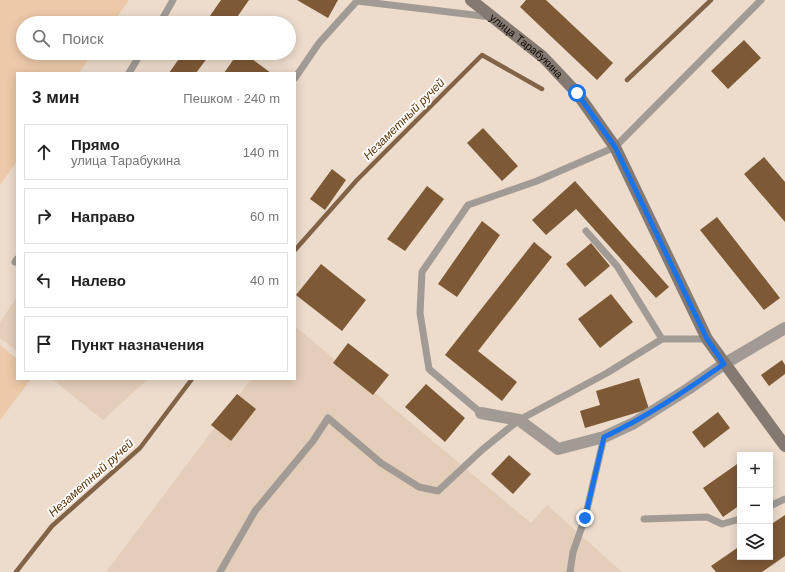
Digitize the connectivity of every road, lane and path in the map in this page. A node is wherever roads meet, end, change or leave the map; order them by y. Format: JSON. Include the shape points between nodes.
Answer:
{"nodes":[{"id":1,"x":173,"y":0,"type":"edge"},
{"id":2,"x":471,"y":0,"type":"edge"},
{"id":3,"x":761,"y":0,"type":"edge"},
{"id":4,"x":164,"y":16,"type":"edge"},
{"id":5,"x":492,"y":17,"type":"junction"},
{"id":6,"x":137,"y":60,"type":"edge"},
{"id":7,"x":130,"y":72,"type":"edge"},
{"id":8,"x":296,"y":77,"type":"edge"},
{"id":9,"x":615,"y":147,"type":"junction"},
{"id":10,"x":586,"y":232,"type":"dead end"},
{"id":11,"x":785,"y":328,"type":"edge"},
{"id":12,"x":662,"y":338,"type":"junction"},
{"id":13,"x":707,"y":339,"type":"junction"},
{"id":14,"x":724,"y":364,"type":"junction"},
{"id":15,"x":481,"y":412,"type":"joint"},
{"id":16,"x":519,"y":420,"type":"junction"},
{"id":17,"x":604,"y":437,"type":"junction"},
{"id":18,"x":785,"y":446,"type":"edge"},
{"id":19,"x":785,"y":499,"type":"edge"},
{"id":20,"x":773,"y":505,"type":"edge"},
{"id":21,"x":644,"y":519,"type":"dead end"},
{"id":22,"x":737,"y":519,"type":"edge"},
{"id":23,"x":220,"y":572,"type":"edge"},
{"id":24,"x":570,"y":572,"type":"edge"}],
"edges":[{"from":1,"to":4,"type":"lane"},
{"from":2,"to":5,"type":"street","name":"улица Тарабукина"},
{"from":3,"to":9,"type":"lane"},
{"from":5,"to":8,"type":"lane","via":[[357,1],[319,43]]},
{"from":5,"to":9,"type":"street","name":"улица Тарабукина","via":[[543,56],[577,93]]},
{"from":6,"to":7,"type":"lane"},
{"from":9,"to":13,"type":"street","name":"улица Тарабукина"},
{"from":9,"to":15,"type":"lane","via":[[537,181],[468,205],[422,272],[420,312],[429,369]]},
{"from":10,"to":12,"type":"lane","via":[[617,266]]},
{"from":11,"to":14,"type":"street"},
{"from":12,"to":13,"type":"lane"},
{"from":12,"to":16,"type":"lane","via":[[607,373]]},
{"from":13,"to":14,"type":"street","name":"улица Тарабукина"},
{"from":14,"to":17,"type":"street","via":[[634,423]]},
{"from":14,"to":18,"type":"street","name":"улица Тарабукина"},
{"from":15,"to":16,"type":"street"},
{"from":16,"to":17,"type":"street","via":[[558,449]]},
{"from":16,"to":23,"type":"lane","via":[[438,491],[419,487],[381,463],[328,418],[313,441],[255,511]]},
{"from":17,"to":24,"type":"lane"},
{"from":19,"to":20,"type":"lane"},
{"from":21,"to":22,"type":"lane","via":[[707,517],[722,524]]}]}
